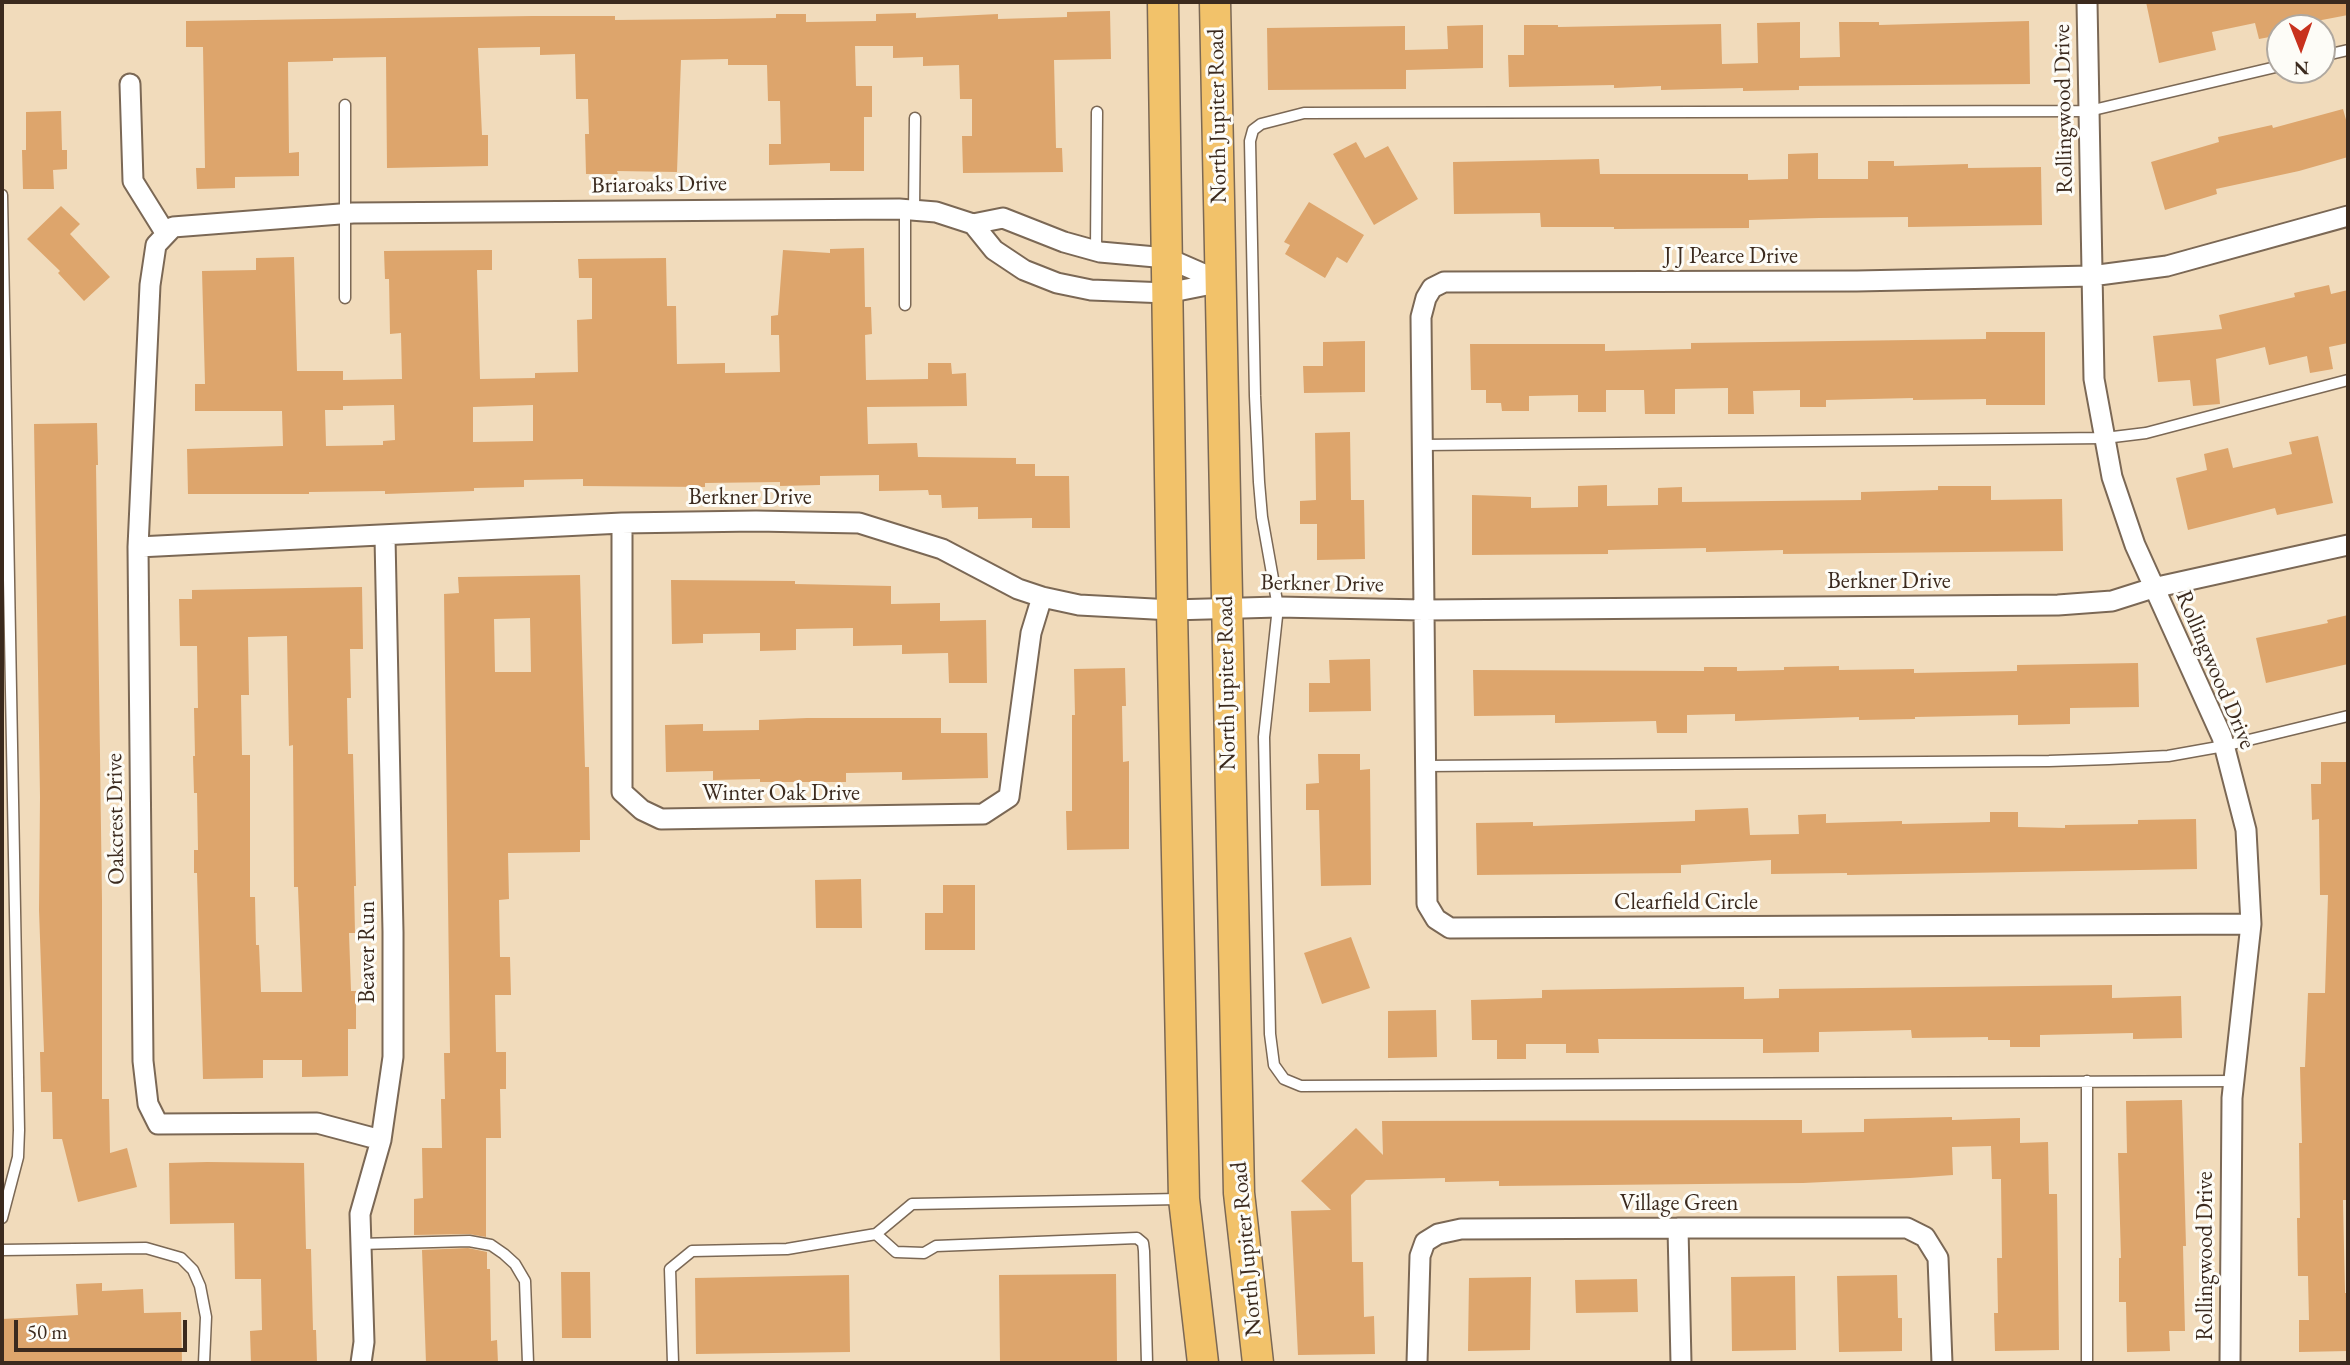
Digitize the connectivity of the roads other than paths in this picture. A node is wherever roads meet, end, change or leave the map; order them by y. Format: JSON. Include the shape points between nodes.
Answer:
{"nodes":[{"id":1,"x":1163,"y":2,"type":"edge"},
{"id":2,"x":1215,"y":2,"type":"edge"},
{"id":3,"x":2087,"y":2,"type":"edge"},
{"id":4,"x":2266,"y":69,"type":"edge"},
{"id":5,"x":130,"y":84,"type":"dead end"},
{"id":6,"x":345,"y":105,"type":"dead end"},
{"id":7,"x":2089,"y":111,"type":"junction"},
{"id":8,"x":1097,"y":113,"type":"dead end"},
{"id":9,"x":915,"y":118,"type":"dead end"},
{"id":10,"x":2,"y":195,"type":"edge"},
{"id":11,"x":909,"y":210,"type":"junction"},
{"id":12,"x":344,"y":214,"type":"junction"},
{"id":13,"x":2348,"y":216,"type":"edge"},
{"id":14,"x":973,"y":224,"type":"junction"},
{"id":15,"x":166,"y":234,"type":"junction"},
{"id":16,"x":1096,"y":251,"type":"junction"},
{"id":17,"x":1167,"y":258,"type":"junction"},
{"id":18,"x":2091,"y":276,"type":"junction"},
{"id":19,"x":1222,"y":282,"type":"junction"},
{"id":20,"x":1167,"y":293,"type":"junction"},
{"id":21,"x":345,"y":298,"type":"dead end"},
{"id":22,"x":905,"y":305,"type":"dead end"},
{"id":23,"x":2348,"y":380,"type":"edge"},
{"id":24,"x":2105,"y":438,"type":"junction"},
{"id":25,"x":1422,"y":444,"type":"junction"},
{"id":26,"x":622,"y":523,"type":"junction"},
{"id":27,"x":384,"y":537,"type":"junction"},
{"id":28,"x":2348,"y":545,"type":"edge"},
{"id":29,"x":138,"y":547,"type":"junction"},
{"id":30,"x":2153,"y":588,"type":"junction"},
{"id":31,"x":1042,"y":597,"type":"junction"},
{"id":32,"x":1278,"y":607,"type":"junction"},
{"id":33,"x":1225,"y":608,"type":"junction"},
{"id":34,"x":1172,"y":610,"type":"junction"},
{"id":35,"x":1423,"y":610,"type":"junction"},
{"id":36,"x":2348,"y":716,"type":"edge"},
{"id":37,"x":2224,"y":746,"type":"junction"},
{"id":38,"x":1425,"y":766,"type":"junction"},
{"id":39,"x":2251,"y":924,"type":"junction"},
{"id":40,"x":2087,"y":1081,"type":"junction"},
{"id":41,"x":2234,"y":1081,"type":"junction"},
{"id":42,"x":380,"y":1140,"type":"junction"},
{"id":43,"x":1184,"y":1199,"type":"junction"},
{"id":44,"x":2,"y":1218,"type":"edge"},
{"id":45,"x":1678,"y":1228,"type":"junction"},
{"id":46,"x":876,"y":1234,"type":"junction"},
{"id":47,"x":360,"y":1244,"type":"junction"},
{"id":48,"x":2,"y":1250,"type":"edge"},
{"id":49,"x":204,"y":1363,"type":"edge"},
{"id":50,"x":361,"y":1363,"type":"edge"},
{"id":51,"x":528,"y":1363,"type":"edge"},
{"id":52,"x":673,"y":1363,"type":"edge"},
{"id":53,"x":1147,"y":1363,"type":"edge"},
{"id":54,"x":1203,"y":1363,"type":"edge"},
{"id":55,"x":1258,"y":1363,"type":"edge"},
{"id":56,"x":1417,"y":1363,"type":"edge"},
{"id":57,"x":1681,"y":1363,"type":"edge"},
{"id":58,"x":1942,"y":1363,"type":"edge"},
{"id":59,"x":2087,"y":1363,"type":"edge"},
{"id":60,"x":2230,"y":1363,"type":"edge"}],
"edges":[{"from":1,"to":17,"type":"main road"},
{"from":2,"to":19,"type":"main road","name":"North Jupiter Road"},
{"from":3,"to":7,"type":"street","name":"Rollingwood Drive"},
{"from":4,"to":7,"type":"lane"},
{"from":5,"to":15,"type":"street","via":[[133,181]]},
{"from":6,"to":12,"type":"lane"},
{"from":7,"to":18,"type":"street","name":"Rollingwood Drive"},
{"from":7,"to":32,"type":"lane","via":[[1304,113],[1261,124],[1250,141],[1255,396],[1262,517]]},
{"from":8,"to":16,"type":"lane"},
{"from":9,"to":11,"type":"lane"},
{"from":10,"to":44,"type":"lane","via":[[19,1130],[18,1157]]},
{"from":11,"to":12,"type":"street","name":"Briaroaks Drive"},
{"from":11,"to":14,"type":"street","name":"Briaroaks Drive","via":[[936,212]]},
{"from":11,"to":22,"type":"lane"},
{"from":12,"to":15,"type":"street","name":"Briaroaks Drive","via":[[173,227]]},
{"from":12,"to":21,"type":"lane"},
{"from":13,"to":18,"type":"street","name":"J J Pearce Drive","via":[[2167,266]]},
{"from":14,"to":16,"type":"street","name":"Briaroaks Drive","via":[[1003,218]]},
{"from":14,"to":20,"type":"street","via":[[994,250],[1024,270],[1058,283],[1091,290]]},
{"from":15,"to":29,"type":"street","name":"Oakcrest Drive","via":[[156,245],[150,285]]},
{"from":16,"to":17,"type":"street","name":"Briaroaks Drive"},
{"from":17,"to":19,"type":"street","name":"Briaroaks Drive"},
{"from":17,"to":20,"type":"main road"},
{"from":18,"to":24,"type":"street","name":"Rollingwood Drive","via":[[2094,379]]},
{"from":18,"to":25,"type":"street","name":"J J Pearce Drive","via":[[1444,282],[1432,288],[1421,317]]},
{"from":19,"to":20,"type":"street"},
{"from":19,"to":33,"type":"main road","name":"North Jupiter Road"},
{"from":20,"to":34,"type":"main road"},
{"from":23,"to":24,"type":"lane","via":[[2146,433]]},
{"from":24,"to":25,"type":"lane"},
{"from":24,"to":30,"type":"street","name":"Rollingwood Drive","via":[[2112,477]]},
{"from":25,"to":35,"type":"street","name":"J J Pearce Drive"},
{"from":26,"to":27,"type":"street","name":"Berkner Drive"},
{"from":26,"to":31,"type":"street","name":"Berkner Drive","via":[[859,523],[942,549]]},
{"from":26,"to":31,"type":"street","name":"Winter Oak Drive","via":[[622,792],[661,819],[983,814],[1009,797],[1031,633]]},
{"from":27,"to":29,"type":"street","name":"Berkner Drive"},
{"from":27,"to":42,"type":"street","name":"Beaver Run","via":[[393,1057]]},
{"from":28,"to":30,"type":"street","name":"Berkner Drive"},
{"from":29,"to":42,"type":"street","name":"Oakcrest Drive","via":[[143,1061],[148,1104],[158,1124],[317,1123]]},
{"from":30,"to":35,"type":"street","name":"Berkner Drive","via":[[2112,601],[2059,605]]},
{"from":30,"to":37,"type":"street","name":"Rollingwood Drive"},
{"from":31,"to":34,"type":"street","name":"Berkner Drive","via":[[1079,605]]},
{"from":32,"to":33,"type":"street","name":"Berkner Drive"},
{"from":32,"to":35,"type":"street","name":"Berkner Drive"},
{"from":32,"to":40,"type":"lane","via":[[1264,757],[1270,1034],[1274,1065],[1284,1079],[1301,1086]]},
{"from":33,"to":34,"type":"street","name":"Berkner Drive"},
{"from":33,"to":55,"type":"main road","name":"North Jupiter Road","via":[[1239,1193]]},
{"from":34,"to":43,"type":"main road"},
{"from":35,"to":38,"type":"street","name":"Clearfield Circle"},
{"from":36,"to":37,"type":"lane"},
{"from":37,"to":38,"type":"lane","via":[[2168,755],[2049,761]]},
{"from":37,"to":39,"type":"street","name":"Rollingwood Drive","via":[[2246,830]]},
{"from":38,"to":39,"type":"street","name":"Clearfield Circle","via":[[1427,904],[1436,919],[1450,928]]},
{"from":39,"to":41,"type":"street","name":"Rollingwood Drive"},
{"from":40,"to":41,"type":"lane"},
{"from":40,"to":59,"type":"lane"},
{"from":41,"to":60,"type":"street","name":"Rollingwood Drive"},
{"from":42,"to":47,"type":"street","name":"Beaver Run","via":[[360,1214]]},
{"from":43,"to":46,"type":"lane","via":[[912,1204]]},
{"from":43,"to":54,"type":"main road"},
{"from":45,"to":56,"type":"street","name":"Village Green","via":[[1461,1229],[1438,1234],[1425,1242],[1420,1256]]},
{"from":45,"to":57,"type":"street"},
{"from":45,"to":58,"type":"street","name":"Village Green","via":[[1907,1228],[1925,1237],[1938,1258]]},
{"from":46,"to":52,"type":"lane","via":[[787,1249],[692,1251],[670,1269]]},
{"from":46,"to":53,"type":"lane","via":[[896,1252],[924,1253],[936,1246],[1137,1238],[1144,1251]]},
{"from":47,"to":50,"type":"street","name":"Beaver Run"},
{"from":47,"to":51,"type":"lane","via":[[469,1241],[491,1245],[504,1254],[525,1281]]},
{"from":48,"to":49,"type":"lane","via":[[146,1248],[181,1258],[200,1286],[206,1317]]}]}
